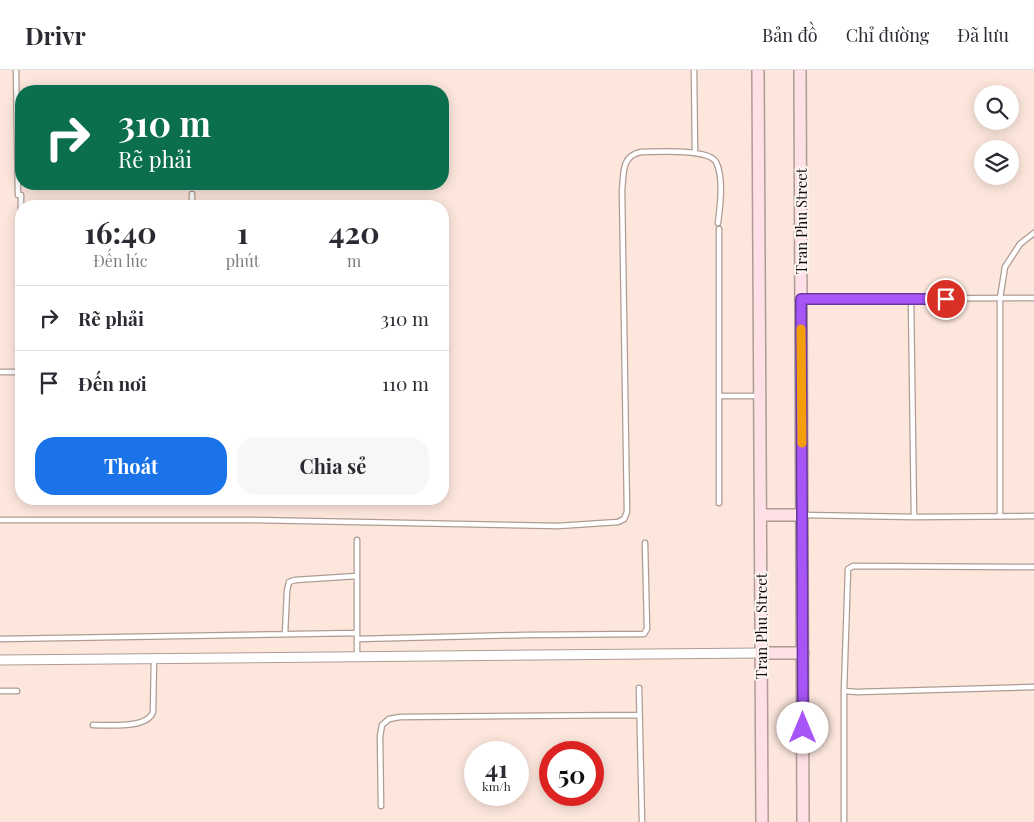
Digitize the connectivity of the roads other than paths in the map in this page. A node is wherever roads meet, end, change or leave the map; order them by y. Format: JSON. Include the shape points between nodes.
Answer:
{"nodes":[{"id":1,"x":16,"y":70,"type":"edge"},
{"id":2,"x":694,"y":70,"type":"edge"},
{"id":3,"x":758,"y":70,"type":"edge"},
{"id":4,"x":800,"y":70,"type":"edge"},
{"id":5,"x":16,"y":85,"type":"edge"},
{"id":6,"x":695,"y":153,"type":"junction"},
{"id":7,"x":192,"y":194,"type":"dead end"},
{"id":8,"x":192,"y":200,"type":"edge"},
{"id":9,"x":1034,"y":234,"type":"edge"},
{"id":10,"x":1000,"y":298,"type":"junction"},
{"id":11,"x":1034,"y":298,"type":"edge"},
{"id":12,"x":801,"y":299,"type":"junction"},
{"id":13,"x":911,"y":299,"type":"junction"},
{"id":14,"x":0,"y":372,"type":"edge"},
{"id":15,"x":15,"y":372,"type":"edge"},
{"id":16,"x":720,"y":396,"type":"junction"},
{"id":17,"x":760,"y":396,"type":"junction"},
{"id":18,"x":719,"y":503,"type":"dead end"},
{"id":19,"x":761,"y":515,"type":"junction"},
{"id":20,"x":803,"y":515,"type":"junction"},
{"id":21,"x":1000,"y":516,"type":"junction"},
{"id":22,"x":1034,"y":516,"type":"edge"},
{"id":23,"x":914,"y":517,"type":"junction"},
{"id":24,"x":0,"y":520,"type":"edge"},
{"id":25,"x":357,"y":540,"type":"dead end"},
{"id":26,"x":645,"y":543,"type":"dead end"},
{"id":27,"x":1034,"y":567,"type":"edge"},
{"id":28,"x":357,"y":576,"type":"junction"},
{"id":29,"x":357,"y":633,"type":"junction"},
{"id":30,"x":285,"y":634,"type":"junction"},
{"id":31,"x":0,"y":639,"type":"edge"},
{"id":32,"x":357,"y":639,"type":"junction"},
{"id":33,"x":761,"y":653,"type":"junction"},
{"id":34,"x":803,"y":653,"type":"junction"},
{"id":35,"x":357,"y":658,"type":"junction"},
{"id":36,"x":154,"y":659,"type":"junction"},
{"id":37,"x":0,"y":660,"type":"edge"},
{"id":38,"x":1034,"y":687,"type":"edge"},
{"id":39,"x":639,"y":688,"type":"dead end"},
{"id":40,"x":0,"y":691,"type":"edge"},
{"id":41,"x":17,"y":691,"type":"dead end"},
{"id":42,"x":844,"y":691,"type":"junction"},
{"id":43,"x":639,"y":715,"type":"junction"},
{"id":44,"x":93,"y":725,"type":"dead end"},
{"id":45,"x":381,"y":806,"type":"dead end"},
{"id":46,"x":642,"y":822,"type":"edge"},
{"id":47,"x":762,"y":822,"type":"edge"},
{"id":48,"x":803,"y":822,"type":"edge"},
{"id":49,"x":844,"y":822,"type":"edge"}],
"edges":[{"from":1,"to":5,"type":"lane"},
{"from":2,"to":6,"type":"lane"},
{"from":3,"to":17,"type":"main road","name":"Tran Phu Street"},
{"from":4,"to":12,"type":"main road","name":"Tran Phu Street"},
{"from":6,"to":16,"type":"lane","via":[[712,157],[716,162],[720,189]]},
{"from":6,"to":24,"type":"lane","via":[[641,152],[632,154],[624,166],[627,512],[624,519],[558,526],[254,520]]},
{"from":7,"to":8,"type":"lane"},
{"from":9,"to":10,"type":"lane","via":[[1020,244],[1005,267]]},
{"from":10,"to":11,"type":"lane"},
{"from":10,"to":13,"type":"lane"},
{"from":10,"to":21,"type":"lane"},
{"from":12,"to":13,"type":"lane"},
{"from":12,"to":20,"type":"main road","name":"Tran Phu Street"},
{"from":13,"to":23,"type":"lane"},
{"from":14,"to":15,"type":"lane"},
{"from":16,"to":17,"type":"lane"},
{"from":16,"to":18,"type":"lane"},
{"from":17,"to":19,"type":"main road","name":"Tran Phu Street"},
{"from":19,"to":20,"type":"main road"},
{"from":19,"to":33,"type":"main road","name":"Tran Phu Street"},
{"from":20,"to":23,"type":"lane"},
{"from":20,"to":34,"type":"main road","name":"Tran Phu Street"},
{"from":21,"to":22,"type":"lane"},
{"from":21,"to":23,"type":"lane"},
{"from":25,"to":28,"type":"lane"},
{"from":26,"to":32,"type":"lane","via":[[647,630],[644,634]]},
{"from":27,"to":42,"type":"lane","via":[[853,566],[848,569]]},
{"from":28,"to":29,"type":"lane"},
{"from":28,"to":30,"type":"lane","via":[[289,582]]},
{"from":29,"to":30,"type":"lane"},
{"from":29,"to":32,"type":"lane"},
{"from":30,"to":31,"type":"lane"},
{"from":32,"to":35,"type":"lane"},
{"from":33,"to":34,"type":"main road"},
{"from":33,"to":35,"type":"street"},
{"from":33,"to":47,"type":"main road","name":"Tran Phu Street"},
{"from":34,"to":48,"type":"main road","name":"Tran Phu Street"},
{"from":35,"to":36,"type":"street"},
{"from":36,"to":37,"type":"street"},
{"from":36,"to":44,"type":"lane","via":[[151,718],[131,724]]},
{"from":38,"to":42,"type":"lane"},
{"from":39,"to":43,"type":"lane"},
{"from":40,"to":41,"type":"lane"},
{"from":42,"to":49,"type":"lane"},
{"from":43,"to":45,"type":"lane","via":[[389,719],[382,725],[380,736]]},
{"from":43,"to":46,"type":"lane"}]}
